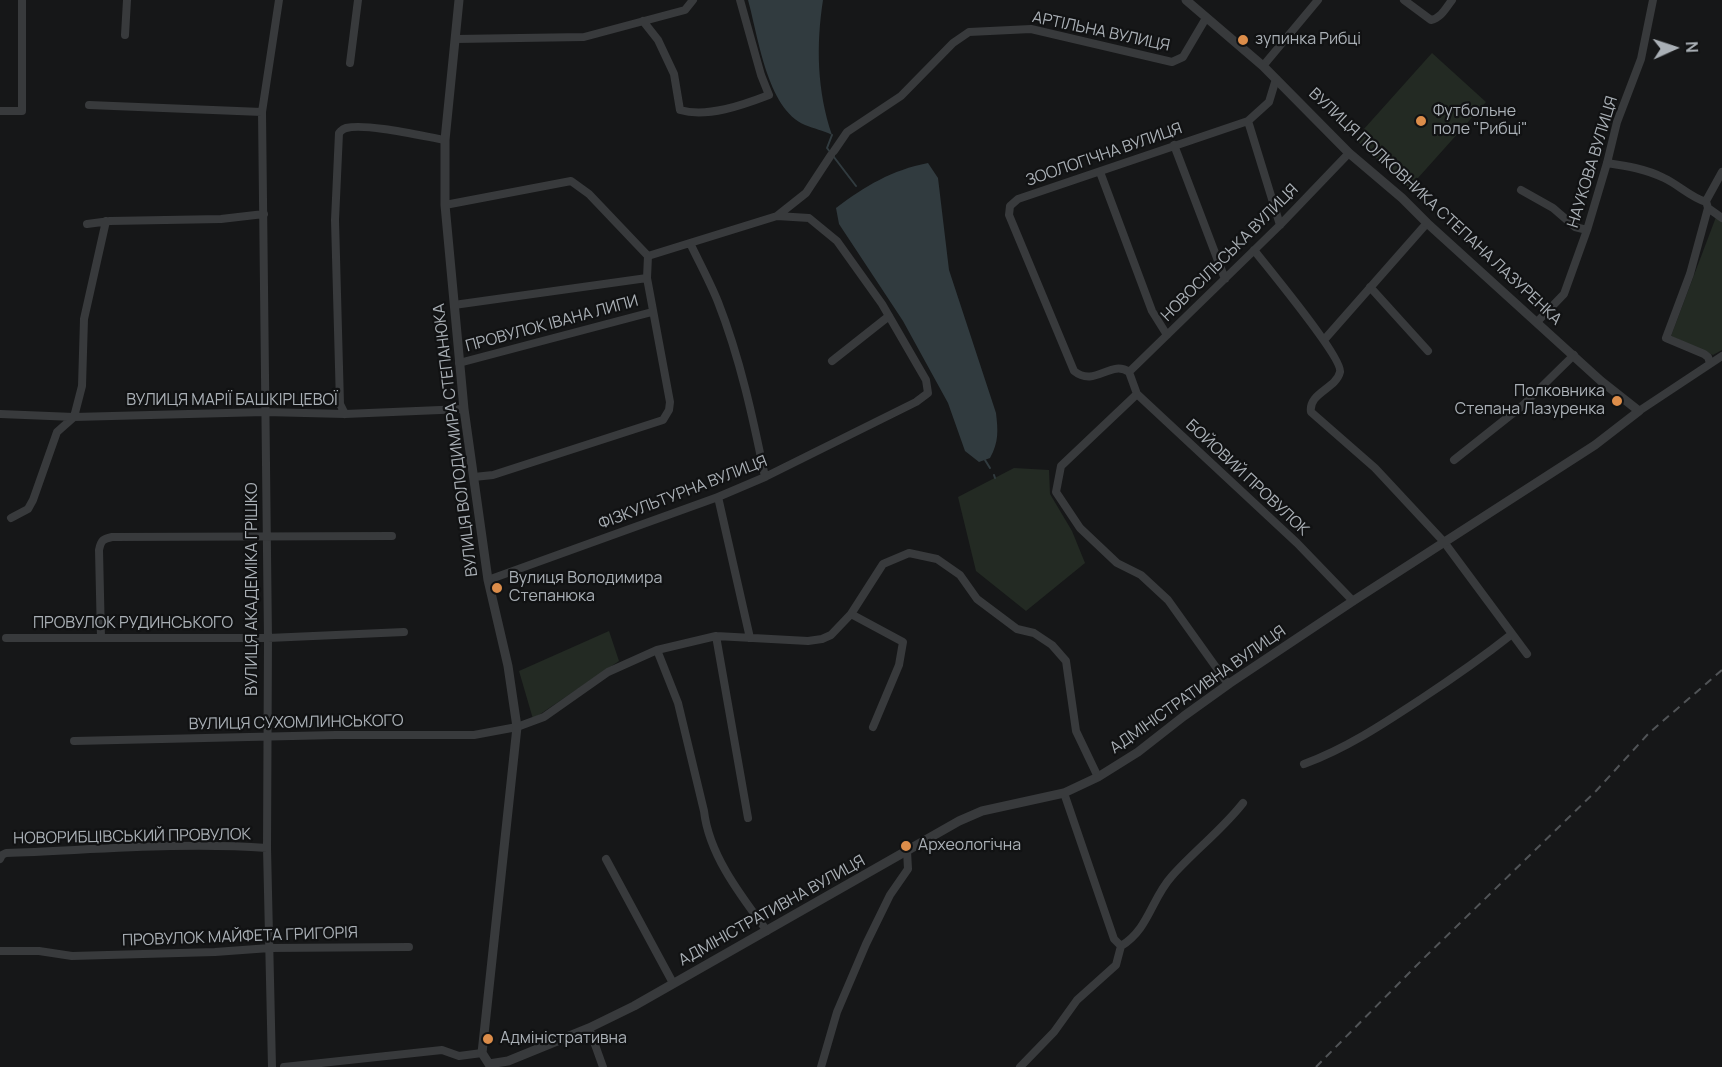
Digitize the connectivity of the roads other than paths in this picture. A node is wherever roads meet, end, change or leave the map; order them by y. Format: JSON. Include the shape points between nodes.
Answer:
{"nodes":[{"id":1,"x":22,"y":0,"type":"edge"},
{"id":2,"x":127,"y":0,"type":"edge"},
{"id":3,"x":279,"y":0,"type":"edge"},
{"id":4,"x":358,"y":0,"type":"edge"},
{"id":5,"x":459,"y":0,"type":"edge"},
{"id":6,"x":693,"y":0,"type":"edge"},
{"id":7,"x":740,"y":0,"type":"edge"},
{"id":8,"x":1186,"y":0,"type":"edge"},
{"id":9,"x":1318,"y":0,"type":"edge"},
{"id":10,"x":1404,"y":0,"type":"edge"},
{"id":11,"x":1452,"y":0,"type":"edge"},
{"id":12,"x":1653,"y":0,"type":"edge"},
{"id":13,"x":1206,"y":18,"type":"junction"},
{"id":14,"x":644,"y":21,"type":"junction"},
{"id":15,"x":125,"y":35,"type":"dead end"},
{"id":16,"x":456,"y":39,"type":"junction"},
{"id":17,"x":350,"y":63,"type":"dead end"},
{"id":18,"x":1263,"y":66,"type":"junction"},
{"id":19,"x":1276,"y":79,"type":"junction"},
{"id":20,"x":89,"y":105,"type":"dead end"},
{"id":21,"x":0,"y":111,"type":"edge"},
{"id":22,"x":262,"y":112,"type":"junction"},
{"id":23,"x":1248,"y":121,"type":"junction"},
{"id":24,"x":445,"y":140,"type":"junction"},
{"id":25,"x":1174,"y":146,"type":"junction"},
{"id":26,"x":1349,"y":153,"type":"junction"},
{"id":27,"x":1607,"y":163,"type":"junction"},
{"id":28,"x":1100,"y":172,"type":"junction"},
{"id":29,"x":1722,"y":172,"type":"edge"},
{"id":30,"x":1521,"y":190,"type":"dead end"},
{"id":31,"x":1706,"y":204,"type":"junction"},
{"id":32,"x":445,"y":205,"type":"junction"},
{"id":33,"x":264,"y":214,"type":"junction"},
{"id":34,"x":777,"y":216,"type":"junction"},
{"id":35,"x":1722,"y":218,"type":"edge"},
{"id":36,"x":106,"y":221,"type":"junction"},
{"id":37,"x":1427,"y":223,"type":"junction"},
{"id":38,"x":87,"y":224,"type":"dead end"},
{"id":39,"x":1280,"y":225,"type":"junction"},
{"id":40,"x":1587,"y":231,"type":"junction"},
{"id":41,"x":690,"y":243,"type":"junction"},
{"id":42,"x":1254,"y":250,"type":"junction"},
{"id":43,"x":648,"y":256,"type":"junction"},
{"id":44,"x":647,"y":278,"type":"junction"},
{"id":45,"x":1226,"y":279,"type":"junction"},
{"id":46,"x":1370,"y":287,"type":"junction"},
{"id":47,"x":454,"y":305,"type":"junction"},
{"id":48,"x":652,"y":312,"type":"junction"},
{"id":49,"x":889,"y":316,"type":"junction"},
{"id":50,"x":1537,"y":322,"type":"junction"},
{"id":51,"x":1167,"y":335,"type":"junction"},
{"id":52,"x":1324,"y":340,"type":"junction"},
{"id":53,"x":1428,"y":351,"type":"dead end"},
{"id":54,"x":1574,"y":355,"type":"junction"},
{"id":55,"x":1722,"y":356,"type":"edge"},
{"id":56,"x":832,"y":361,"type":"dead end"},
{"id":57,"x":459,"y":363,"type":"junction"},
{"id":58,"x":1710,"y":363,"type":"junction"},
{"id":59,"x":1130,"y":372,"type":"junction"},
{"id":60,"x":1137,"y":394,"type":"junction"},
{"id":61,"x":464,"y":409,"type":"junction"},
{"id":62,"x":1639,"y":411,"type":"junction"},
{"id":63,"x":265,"y":412,"type":"junction"},
{"id":64,"x":0,"y":414,"type":"edge"},
{"id":65,"x":345,"y":414,"type":"junction"},
{"id":66,"x":74,"y":417,"type":"junction"},
{"id":67,"x":1454,"y":460,"type":"dead end"},
{"id":68,"x":474,"y":477,"type":"junction"},
{"id":69,"x":765,"y":477,"type":"junction"},
{"id":70,"x":718,"y":497,"type":"junction"},
{"id":71,"x":11,"y":518,"type":"dead end"},
{"id":72,"x":266,"y":536,"type":"junction"},
{"id":73,"x":392,"y":536,"type":"dead end"},
{"id":74,"x":1444,"y":542,"type":"junction"},
{"id":75,"x":488,"y":580,"type":"junction"},
{"id":76,"x":1353,"y":601,"type":"junction"},
{"id":77,"x":851,"y":614,"type":"junction"},
{"id":78,"x":404,"y":632,"type":"dead end"},
{"id":79,"x":1512,"y":634,"type":"junction"},
{"id":80,"x":716,"y":636,"type":"junction"},
{"id":81,"x":6,"y":638,"type":"dead end"},
{"id":82,"x":101,"y":638,"type":"junction"},
{"id":83,"x":268,"y":638,"type":"junction"},
{"id":84,"x":750,"y":638,"type":"junction"},
{"id":85,"x":657,"y":650,"type":"junction"},
{"id":86,"x":1527,"y":654,"type":"dead end"},
{"id":87,"x":1228,"y":684,"type":"junction"},
{"id":88,"x":517,"y":727,"type":"junction"},
{"id":89,"x":873,"y":727,"type":"dead end"},
{"id":90,"x":267,"y":738,"type":"junction"},
{"id":91,"x":74,"y":741,"type":"dead end"},
{"id":92,"x":1304,"y":765,"type":"dead end"},
{"id":93,"x":1098,"y":777,"type":"junction"},
{"id":94,"x":1064,"y":793,"type":"junction"},
{"id":95,"x":1243,"y":803,"type":"dead end"},
{"id":96,"x":748,"y":818,"type":"dead end"},
{"id":97,"x":267,"y":848,"type":"junction"},
{"id":98,"x":907,"y":851,"type":"junction"},
{"id":99,"x":0,"y":858,"type":"edge"},
{"id":100,"x":606,"y":859,"type":"dead end"},
{"id":101,"x":767,"y":931,"type":"junction"},
{"id":102,"x":1121,"y":946,"type":"junction"},
{"id":103,"x":409,"y":947,"type":"dead end"},
{"id":104,"x":270,"y":948,"type":"junction"},
{"id":105,"x":0,"y":951,"type":"edge"},
{"id":106,"x":673,"y":983,"type":"junction"},
{"id":107,"x":589,"y":1028,"type":"junction"},
{"id":108,"x":482,"y":1053,"type":"junction"},
{"id":109,"x":272,"y":1067,"type":"edge"},
{"id":110,"x":284,"y":1067,"type":"edge"},
{"id":111,"x":603,"y":1067,"type":"edge"},
{"id":112,"x":820,"y":1067,"type":"edge"},
{"id":113,"x":1020,"y":1067,"type":"edge"}],
"edges":[{"from":1,"to":21,"type":"street","via":[[22,111]]},
{"from":2,"to":15,"type":"street"},
{"from":3,"to":22,"type":"street","name":"ВУЛИЦЯ АКАДЕМІКА ГРІШКО"},
{"from":4,"to":17,"type":"street"},
{"from":5,"to":16,"type":"street","name":"ВУЛИЦЯ ВОЛОДИМИРА СТЕПАНЮКА"},
{"from":6,"to":14,"type":"street","via":[[685,10]]},
{"from":7,"to":14,"type":"street","via":[[769,95],[716,111],[680,110],[674,74]]},
{"from":8,"to":13,"type":"street","name":"ВУЛИЦЯ ПОЛКОВНИКА СТЕПАНА ЛАЗУРЕНКА"},
{"from":9,"to":18,"type":"street"},
{"from":10,"to":11,"type":"street","via":[[1431,20],[1439,17]]},
{"from":12,"to":27,"type":"street","name":"НАУКОВА ВУЛИЦЯ","via":[[1641,59],[1617,122]]},
{"from":13,"to":18,"type":"street","name":"ВУЛИЦЯ ПОЛКОВНИКА СТЕПАНА ЛАЗУРЕНКА"},
{"from":13,"to":34,"type":"street","name":"АРТІЛЬНА ВУЛИЦЯ","via":[[1183,57],[1172,62],[1038,30],[969,32],[901,96],[847,132],[806,193]]},
{"from":14,"to":16,"type":"street","via":[[584,37]]},
{"from":16,"to":24,"type":"street","name":"ВУЛИЦЯ ВОЛОДИМИРА СТЕПАНЮКА"},
{"from":18,"to":19,"type":"street","name":"ВУЛИЦЯ ПОЛКОВНИКА СТЕПАНА ЛАЗУРЕНКА"},
{"from":19,"to":23,"type":"street","name":"ЗООЛОГІЧНА ВУЛИЦЯ","via":[[1269,102]]},
{"from":19,"to":26,"type":"street","name":"ВУЛИЦЯ ПОЛКОВНИКА СТЕПАНА ЛАЗУРЕНКА"},
{"from":20,"to":22,"type":"street"},
{"from":22,"to":33,"type":"street","name":"ВУЛИЦЯ АКАДЕМІКА ГРІШКО"},
{"from":23,"to":25,"type":"street","name":"ЗООЛОГІЧНА ВУЛИЦЯ"},
{"from":23,"to":39,"type":"street"},
{"from":24,"to":32,"type":"street","name":"ВУЛИЦЯ ВОЛОДИМИРА СТЕПАНЮКА"},
{"from":24,"to":65,"type":"street","via":[[375,129],[349,128],[339,133],[335,220],[340,404]]},
{"from":25,"to":28,"type":"street","name":"ЗООЛОГІЧНА ВУЛИЦЯ"},
{"from":25,"to":45,"type":"street"},
{"from":26,"to":37,"type":"street","name":"ВУЛИЦЯ ПОЛКОВНИКА СТЕПАНА ЛАЗУРЕНКА"},
{"from":26,"to":39,"type":"street","name":"НОВОСІЛЬСЬКА ВУЛИЦЯ"},
{"from":27,"to":31,"type":"street","via":[[1645,170]]},
{"from":27,"to":40,"type":"street","name":"НАУКОВА ВУЛИЦЯ"},
{"from":28,"to":51,"type":"street","via":[[1152,311]]},
{"from":28,"to":59,"type":"street","name":"ЗООЛОГІЧНА ВУЛИЦЯ","via":[[1018,199],[1010,206],[1009,215],[1074,371],[1087,377],[1118,369]]},
{"from":29,"to":31,"type":"street"},
{"from":30,"to":40,"type":"street"},
{"from":31,"to":35,"type":"street"},
{"from":31,"to":58,"type":"street","via":[[1690,274],[1666,338],[1704,354]]},
{"from":32,"to":43,"type":"street","via":[[572,181]]},
{"from":32,"to":47,"type":"street","name":"ВУЛИЦЯ ВОЛОДИМИРА СТЕПАНЮКА"},
{"from":33,"to":36,"type":"street","via":[[221,219]]},
{"from":33,"to":63,"type":"street","name":"ВУЛИЦЯ АКАДЕМІКА ГРІШКО"},
{"from":34,"to":41,"type":"street","name":"АРТІЛЬНА ВУЛИЦЯ"},
{"from":34,"to":49,"type":"street","via":[[809,218],[837,241]]},
{"from":36,"to":38,"type":"street"},
{"from":36,"to":66,"type":"street","via":[[84,319],[82,387]]},
{"from":37,"to":46,"type":"street"},
{"from":37,"to":50,"type":"street","name":"ВУЛИЦЯ ПОЛКОВНИКА СТЕПАНА ЛАЗУРЕНКА"},
{"from":39,"to":42,"type":"street","name":"НОВОСІЛЬСЬКА ВУЛИЦЯ"},
{"from":40,"to":50,"type":"street","name":"НАУКОВА ВУЛИЦЯ","via":[[1564,294]]},
{"from":41,"to":43,"type":"street","name":"АРТІЛЬНА ВУЛИЦЯ"},
{"from":41,"to":69,"type":"street","via":[[718,302],[733,348]]},
{"from":42,"to":45,"type":"street","name":"НОВОСІЛЬСЬКА ВУЛИЦЯ"},
{"from":42,"to":52,"type":"street"},
{"from":43,"to":44,"type":"street"},
{"from":44,"to":47,"type":"street"},
{"from":44,"to":48,"type":"street"},
{"from":45,"to":51,"type":"street","name":"НОВОСІЛЬСЬКА ВУЛИЦЯ"},
{"from":46,"to":52,"type":"street"},
{"from":46,"to":53,"type":"street"},
{"from":47,"to":57,"type":"street","name":"ВУЛИЦЯ ВОЛОДИМИРА СТЕПАНЮКА"},
{"from":48,"to":57,"type":"street","name":"ПРОВУЛОК ІВАНА ЛИПИ"},
{"from":48,"to":68,"type":"street","via":[[670,402],[663,420],[493,475]]},
{"from":49,"to":56,"type":"street"},
{"from":49,"to":69,"type":"street","name":"ФІЗКУЛЬТУРНА ВУЛИЦЯ","via":[[926,380],[928,393]]},
{"from":50,"to":54,"type":"street","name":"ВУЛИЦЯ ПОЛКОВНИКА СТЕПАНА ЛАЗУРЕНКА"},
{"from":51,"to":59,"type":"street","name":"НОВОСІЛЬСЬКА ВУЛИЦЯ"},
{"from":52,"to":74,"type":"street","via":[[1340,371],[1310,405],[1311,412],[1375,468]]},
{"from":54,"to":62,"type":"street","name":"ВУЛИЦЯ ПОЛКОВНИКА СТЕПАНА ЛАЗУРЕНКА"},
{"from":54,"to":67,"type":"street","via":[[1522,406]]},
{"from":55,"to":58,"type":"street","name":"АДМІНІСТРАТИВНА ВУЛИЦЯ"},
{"from":57,"to":61,"type":"street","name":"ВУЛИЦЯ ВОЛОДИМИРА СТЕПАНЮКА"},
{"from":58,"to":62,"type":"street","name":"АДМІНІСТРАТИВНА ВУЛИЦЯ"},
{"from":59,"to":60,"type":"street","name":"БОЙОВИЙ ПРОВУЛОК"},
{"from":60,"to":76,"type":"street","name":"БОЙОВИЙ ПРОВУЛОК","via":[[1297,543]]},
{"from":60,"to":87,"type":"street","via":[[1061,466],[1056,492],[1080,528],[1117,563],[1141,575],[1168,600]]},
{"from":61,"to":65,"type":"street","name":"ВУЛИЦЯ МАРІЇ БАШКІРЦЕВОЇ"},
{"from":61,"to":68,"type":"street","name":"ВУЛИЦЯ ВОЛОДИМИРА СТЕПАНЮКА"},
{"from":62,"to":74,"type":"street","name":"АДМІНІСТРАТИВНА ВУЛИЦЯ","via":[[1595,445]]},
{"from":63,"to":65,"type":"street","name":"ВУЛИЦЯ МАРІЇ БАШКІРЦЕВОЇ"},
{"from":63,"to":66,"type":"street","name":"ВУЛИЦЯ МАРІЇ БАШКІРЦЕВОЇ"},
{"from":63,"to":72,"type":"street","name":"ВУЛИЦЯ АКАДЕМІКА ГРІШКО"},
{"from":64,"to":66,"type":"street","name":"ВУЛИЦЯ МАРІЇ БАШКІРЦЕВОЇ"},
{"from":66,"to":71,"type":"street","via":[[57,432],[28,509]]},
{"from":68,"to":75,"type":"street","name":"ВУЛИЦЯ ВОЛОДИМИРА СТЕПАНЮКА"},
{"from":69,"to":70,"type":"street","name":"ФІЗКУЛЬТУРНА ВУЛИЦЯ"},
{"from":70,"to":75,"type":"street","name":"ФІЗКУЛЬТУРНА ВУЛИЦЯ"},
{"from":70,"to":84,"type":"street"},
{"from":72,"to":73,"type":"street"},
{"from":72,"to":82,"type":"street","via":[[104,539],[99,550]]},
{"from":72,"to":83,"type":"street","name":"ВУЛИЦЯ АКАДЕМІКА ГРІШКО"},
{"from":74,"to":76,"type":"street","name":"АДМІНІСТРАТИВНА ВУЛИЦЯ"},
{"from":74,"to":79,"type":"street"},
{"from":75,"to":88,"type":"street","name":"ВУЛИЦЯ ВОЛОДИМИРА СТЕПАНЮКА"},
{"from":76,"to":87,"type":"street","name":"АДМІНІСТРАТИВНА ВУЛИЦЯ"},
{"from":77,"to":84,"type":"street","name":"ВУЛИЦЯ СУХОМЛИНСЬКОГО","via":[[822,639]]},
{"from":77,"to":89,"type":"street","via":[[903,642],[899,665]]},
{"from":77,"to":93,"type":"street","name":"ВУЛИЦЯ СУХОМЛИНСЬКОГО","via":[[883,564],[909,553],[937,559],[960,575],[977,600],[1017,629],[1034,633],[1052,645],[1065,661],[1076,731]]},
{"from":78,"to":83,"type":"street","name":"ПРОВУЛОК РУДИНСЬКОГО"},
{"from":79,"to":86,"type":"street"},
{"from":79,"to":92,"type":"street","via":[[1378,729]]},
{"from":80,"to":84,"type":"street","name":"ВУЛИЦЯ СУХОМЛИНСЬКОГО"},
{"from":80,"to":85,"type":"street","name":"ВУЛИЦЯ СУХОМЛИНСЬКОГО"},
{"from":80,"to":96,"type":"street"},
{"from":81,"to":82,"type":"street","name":"ПРОВУЛОК РУДИНСЬКОГО"},
{"from":82,"to":83,"type":"street","name":"ПРОВУЛОК РУДИНСЬКОГО"},
{"from":83,"to":90,"type":"street","name":"ВУЛИЦЯ АКАДЕМІКА ГРІШКО"},
{"from":85,"to":88,"type":"street","name":"ВУЛИЦЯ СУХОМЛИНСЬКОГО","via":[[608,672],[544,717]]},
{"from":85,"to":101,"type":"street","via":[[678,704],[706,829],[736,889]]},
{"from":87,"to":93,"type":"street","name":"АДМІНІСТРАТИВНА ВУЛИЦЯ"},
{"from":88,"to":90,"type":"street","name":"ВУЛИЦЯ СУХОМЛИНСЬКОГО","via":[[474,735]]},
{"from":88,"to":108,"type":"street","name":"ВУЛИЦЯ ВОЛОДИМИРА СТЕПАНЮКА"},
{"from":90,"to":91,"type":"street","name":"ВУЛИЦЯ СУХОМЛИНСЬКОГО"},
{"from":90,"to":97,"type":"street","name":"ВУЛИЦЯ АКАДЕМІКА ГРІШКО"},
{"from":93,"to":94,"type":"street","name":"АДМІНІСТРАТИВНА ВУЛИЦЯ"},
{"from":94,"to":98,"type":"street","name":"АДМІНІСТРАТИВНА ВУЛИЦЯ","via":[[982,811]]},
{"from":94,"to":102,"type":"street","via":[[1114,939]]},
{"from":95,"to":102,"type":"street","via":[[1172,876],[1139,932]]},
{"from":97,"to":99,"type":"street","name":"НОВОРИБЦІВСЬКИЙ ПРОВУЛОК","via":[[29,852],[6,853]]},
{"from":97,"to":104,"type":"street","name":"ВУЛИЦЯ АКАДЕМІКА ГРІШКО"},
{"from":98,"to":101,"type":"street","name":"АДМІНІСТРАТИВНА ВУЛИЦЯ"},
{"from":98,"to":112,"type":"street","via":[[908,869],[890,895],[866,944],[837,1012]]},
{"from":100,"to":106,"type":"street","name":"АДМІНІСТРАТИВНА ВУЛИЦЯ"},
{"from":101,"to":106,"type":"street","name":"АДМІНІСТРАТИВНА ВУЛИЦЯ"},
{"from":102,"to":113,"type":"street","via":[[1116,965],[1077,1000],[1054,1032]]},
{"from":103,"to":104,"type":"street","name":"ПРОВУЛОК МАЙФЕТА ГРИГОРІЯ"},
{"from":104,"to":105,"type":"street","name":"ПРОВУЛОК МАЙФЕТА ГРИГОРІЯ","via":[[72,956]]},
{"from":104,"to":109,"type":"street","name":"ВУЛИЦЯ АКАДЕМІКА ГРІШКО"},
{"from":106,"to":107,"type":"street","name":"АДМІНІСТРАТИВНА ВУЛИЦЯ"},
{"from":107,"to":108,"type":"street","name":"АДМІНІСТРАТИВНА ВУЛИЦЯ","via":[[499,1064],[489,1064]]},
{"from":107,"to":111,"type":"street"},
{"from":108,"to":110,"type":"street","via":[[459,1056],[442,1050]]}]}
